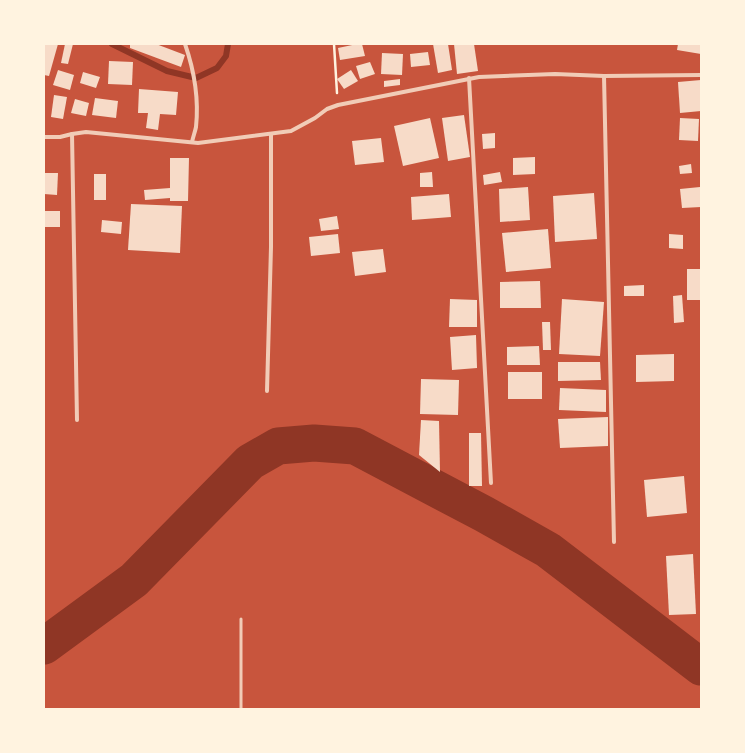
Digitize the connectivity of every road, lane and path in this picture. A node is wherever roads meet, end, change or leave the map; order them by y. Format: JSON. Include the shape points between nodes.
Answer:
{"nodes":[{"id":1,"x":185,"y":44,"type":"edge"},
{"id":2,"x":334,"y":44,"type":"edge"},
{"id":3,"x":701,"y":75,"type":"edge"},
{"id":4,"x":604,"y":76,"type":"junction"},
{"id":5,"x":469,"y":78,"type":"junction"},
{"id":6,"x":338,"y":105,"type":"junction"},
{"id":7,"x":72,"y":134,"type":"junction"},
{"id":8,"x":271,"y":134,"type":"junction"},
{"id":9,"x":44,"y":137,"type":"edge"},
{"id":10,"x":192,"y":142,"type":"junction"},
{"id":11,"x":267,"y":392,"type":"dead end"},
{"id":12,"x":77,"y":420,"type":"dead end"},
{"id":13,"x":491,"y":483,"type":"dead end"},
{"id":14,"x":614,"y":542,"type":"dead end"},
{"id":15,"x":241,"y":619,"type":"dead end"},
{"id":16,"x":241,"y":709,"type":"edge"}],
"edges":[{"from":1,"to":10,"type":"street","via":[[192,69],[197,106]]},
{"from":2,"to":6,"type":"path"},
{"from":3,"to":4,"type":"street"},
{"from":4,"to":5,"type":"street","via":[[555,74]]},
{"from":4,"to":14,"type":"street"},
{"from":5,"to":6,"type":"street"},
{"from":5,"to":13,"type":"street"},
{"from":6,"to":8,"type":"street","via":[[291,131]]},
{"from":7,"to":9,"type":"street"},
{"from":7,"to":10,"type":"street","via":[[86,132]]},
{"from":7,"to":12,"type":"street"},
{"from":8,"to":10,"type":"street"},
{"from":8,"to":11,"type":"street"},
{"from":15,"to":16,"type":"lane"}]}
